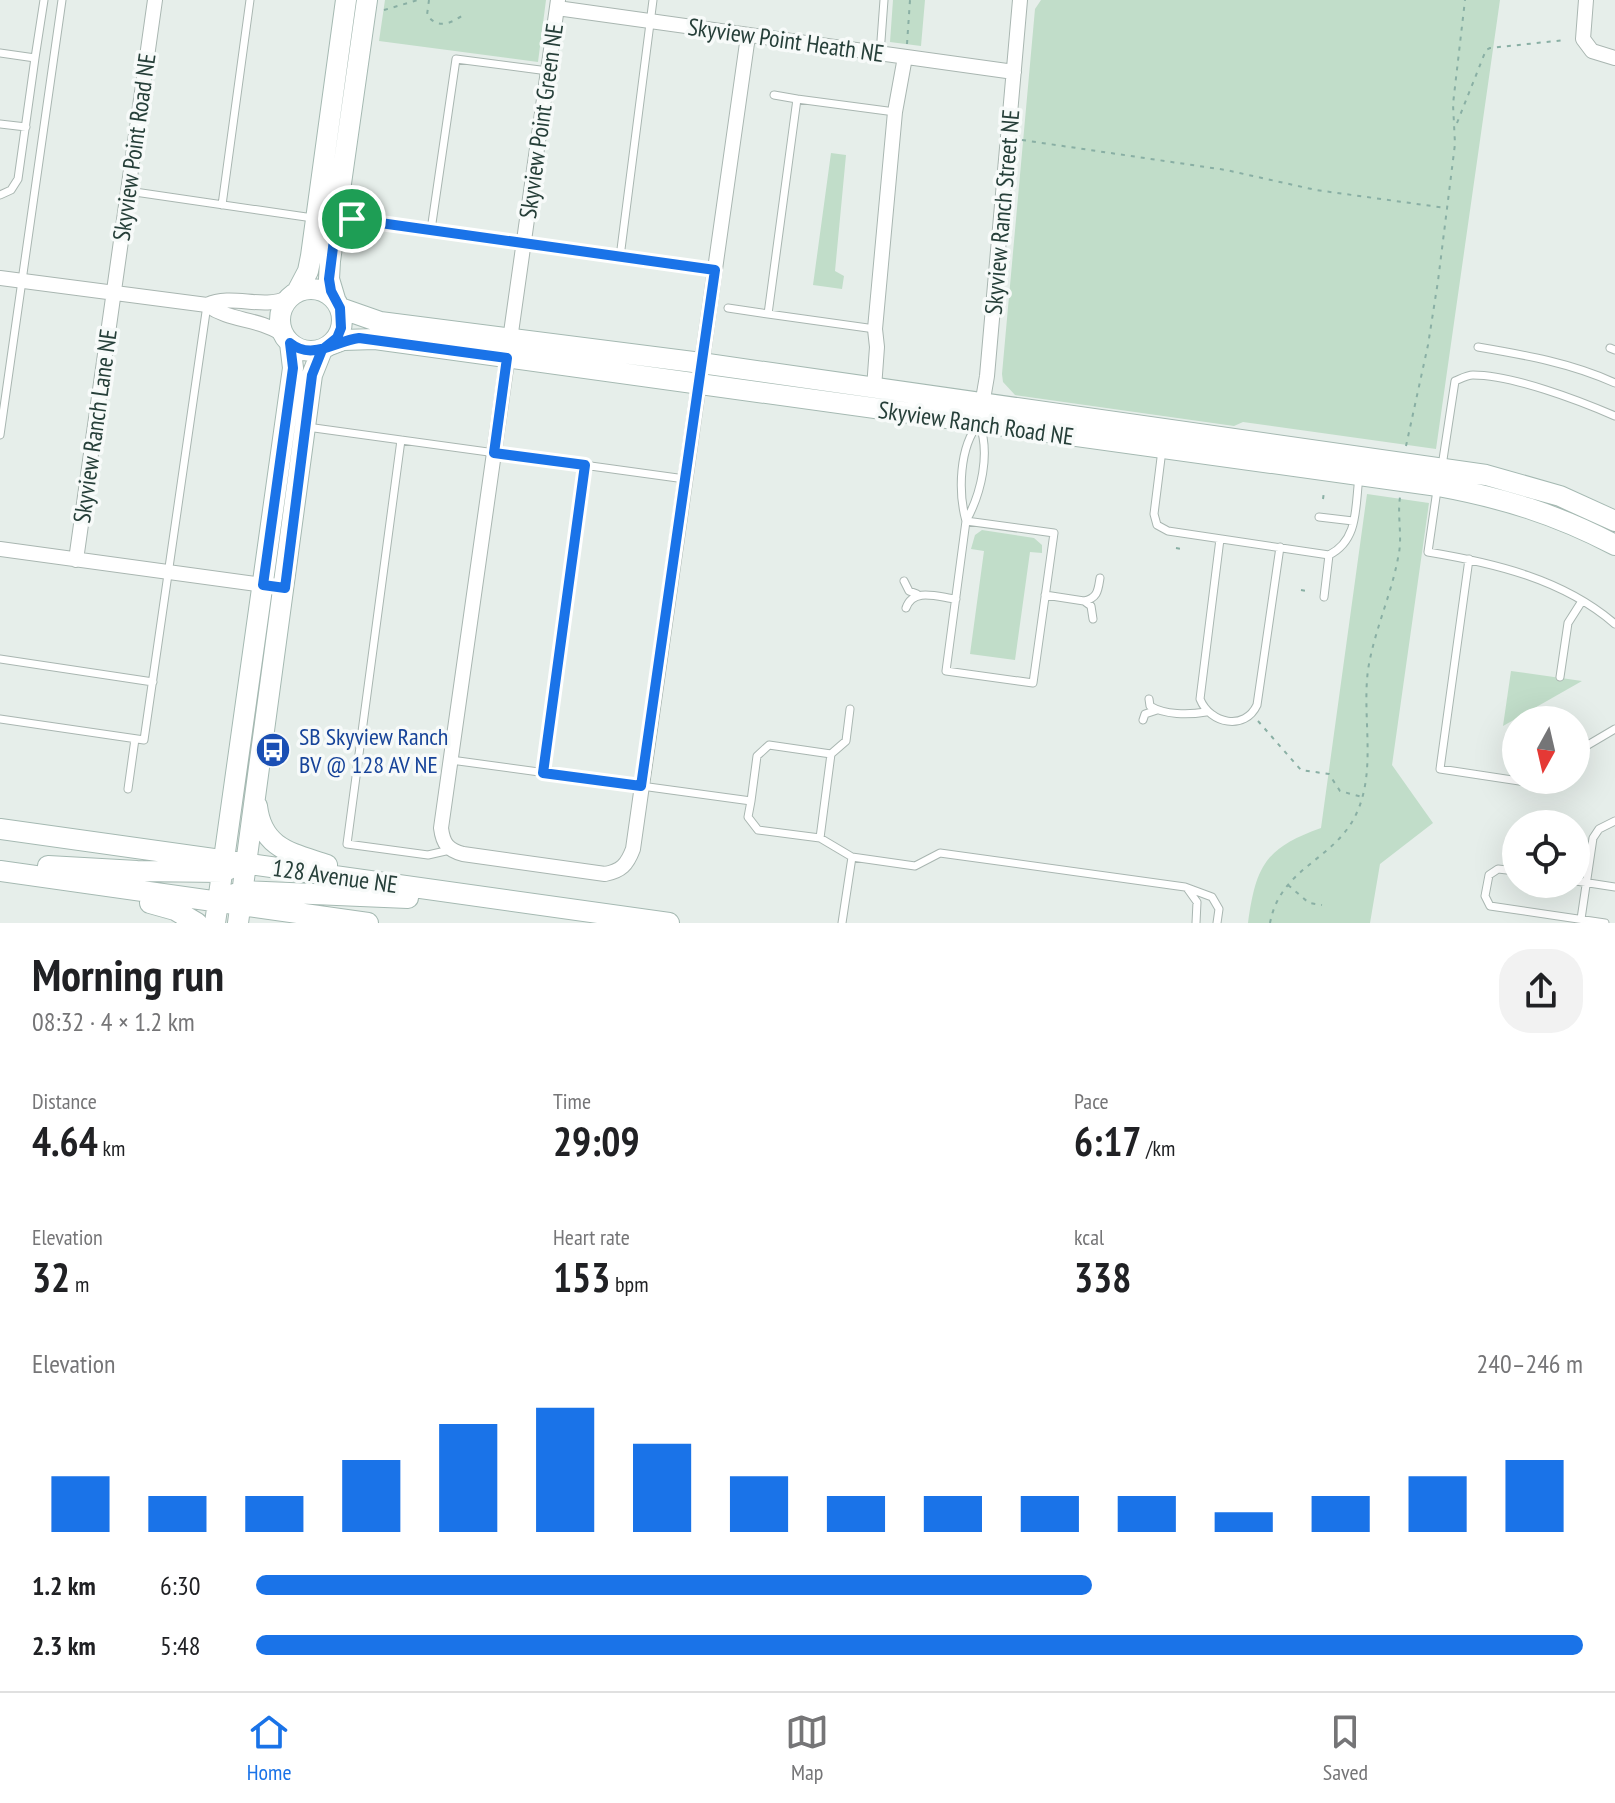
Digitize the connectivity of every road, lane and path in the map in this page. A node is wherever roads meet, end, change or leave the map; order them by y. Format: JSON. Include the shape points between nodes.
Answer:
{"nodes":[{"id":1,"x":44,"y":0,"type":"edge"},
{"id":2,"x":62,"y":0,"type":"edge"},
{"id":3,"x":155,"y":0,"type":"edge"},
{"id":4,"x":250,"y":0,"type":"edge"},
{"id":5,"x":346,"y":0,"type":"edge"},
{"id":6,"x":418,"y":0,"type":"edge"},
{"id":7,"x":429,"y":0,"type":"edge"},
{"id":8,"x":653,"y":0,"type":"edge"},
{"id":9,"x":884,"y":0,"type":"edge"},
{"id":10,"x":910,"y":0,"type":"edge"},
{"id":11,"x":1020,"y":0,"type":"edge"},
{"id":12,"x":1465,"y":0,"type":"edge"},
{"id":13,"x":1586,"y":0,"type":"edge"},
{"id":14,"x":558,"y":4,"type":"edge"},
{"id":15,"x":374,"y":6,"type":"edge"},
{"id":16,"x":466,"y":13,"type":"dead end"},
{"id":17,"x":650,"y":21,"type":"junction"},
{"id":18,"x":748,"y":36,"type":"junction"},
{"id":19,"x":1565,"y":40,"type":"dead end"},
{"id":20,"x":0,"y":53,"type":"edge"},
{"id":21,"x":880,"y":54,"type":"junction"},
{"id":22,"x":905,"y":57,"type":"junction"},
{"id":23,"x":35,"y":58,"type":"junction"},
{"id":24,"x":1615,"y":58,"type":"edge"},
{"id":25,"x":548,"y":71,"type":"junction"},
{"id":26,"x":1014,"y":72,"type":"junction"},
{"id":27,"x":774,"y":95,"type":"dead end"},
{"id":28,"x":797,"y":99,"type":"junction"},
{"id":29,"x":895,"y":112,"type":"junction"},
{"id":30,"x":0,"y":124,"type":"edge"},
{"id":31,"x":26,"y":127,"type":"junction"},
{"id":32,"x":1456,"y":127,"type":"junction"},
{"id":33,"x":1021,"y":140,"type":"dead end"},
{"id":34,"x":128,"y":191,"type":"junction"},
{"id":35,"x":0,"y":195,"type":"edge"},
{"id":36,"x":222,"y":205,"type":"junction"},
{"id":37,"x":1447,"y":208,"type":"junction"},
{"id":38,"x":337,"y":216,"type":"junction"},
{"id":39,"x":316,"y":218,"type":"junction"},
{"id":40,"x":431,"y":230,"type":"junction"},
{"id":41,"x":524,"y":243,"type":"junction"},
{"id":42,"x":620,"y":257,"type":"junction"},
{"id":43,"x":715,"y":270,"type":"junction"},
{"id":44,"x":0,"y":278,"type":"edge"},
{"id":45,"x":23,"y":281,"type":"junction"},
{"id":46,"x":113,"y":293,"type":"junction"},
{"id":47,"x":293,"y":295,"type":"junction"},
{"id":48,"x":338,"y":304,"type":"junction"},
{"id":49,"x":207,"y":305,"type":"junction"},
{"id":50,"x":728,"y":308,"type":"dead end"},
{"id":51,"x":768,"y":314,"type":"junction"},
{"id":52,"x":875,"y":329,"type":"junction"},
{"id":53,"x":510,"y":337,"type":"junction"},
{"id":54,"x":286,"y":339,"type":"junction"},
{"id":55,"x":1478,"y":347,"type":"dead end"},
{"id":56,"x":326,"y":348,"type":"junction"},
{"id":57,"x":507,"y":358,"type":"junction"},
{"id":58,"x":700,"y":374,"type":"junction"},
{"id":59,"x":1615,"y":383,"type":"edge"},
{"id":60,"x":874,"y":388,"type":"junction"},
{"id":61,"x":980,"y":413,"type":"junction"},
{"id":62,"x":1615,"y":416,"type":"edge"},
{"id":63,"x":306,"y":426,"type":"junction"},
{"id":64,"x":0,"y":435,"type":"edge"},
{"id":65,"x":401,"y":440,"type":"junction"},
{"id":66,"x":1406,"y":447,"type":"dead end"},
{"id":67,"x":1162,"y":448,"type":"junction"},
{"id":68,"x":494,"y":453,"type":"junction"},
{"id":69,"x":585,"y":465,"type":"junction"},
{"id":70,"x":1360,"y":475,"type":"junction"},
{"id":71,"x":685,"y":479,"type":"junction"},
{"id":72,"x":1438,"y":486,"type":"junction"},
{"id":73,"x":1324,"y":492,"type":"dead end"},
{"id":74,"x":1400,"y":497,"type":"dead end"},
{"id":75,"x":1323,"y":499,"type":"dead end"},
{"id":76,"x":1319,"y":517,"type":"dead end"},
{"id":77,"x":966,"y":521,"type":"junction"},
{"id":78,"x":1353,"y":521,"type":"junction"},
{"id":79,"x":1615,"y":521,"type":"edge"},
{"id":80,"x":1220,"y":539,"type":"junction"},
{"id":81,"x":1615,"y":545,"type":"edge"},
{"id":82,"x":1280,"y":547,"type":"junction"},
{"id":83,"x":1176,"y":548,"type":"dead end"},
{"id":84,"x":0,"y":549,"type":"edge"},
{"id":85,"x":1182,"y":549,"type":"dead end"},
{"id":86,"x":1329,"y":555,"type":"junction"},
{"id":87,"x":1469,"y":559,"type":"junction"},
{"id":88,"x":76,"y":560,"type":"junction"},
{"id":89,"x":169,"y":573,"type":"junction"},
{"id":90,"x":1100,"y":578,"type":"dead end"},
{"id":91,"x":904,"y":581,"type":"dead end"},
{"id":92,"x":263,"y":585,"type":"junction"},
{"id":93,"x":285,"y":588,"type":"junction"},
{"id":94,"x":1301,"y":590,"type":"dead end"},
{"id":95,"x":1307,"y":591,"type":"dead end"},
{"id":96,"x":917,"y":594,"type":"junction"},
{"id":97,"x":1045,"y":595,"type":"junction"},
{"id":98,"x":1324,"y":597,"type":"dead end"},
{"id":99,"x":956,"y":599,"type":"junction"},
{"id":100,"x":1084,"y":601,"type":"junction"},
{"id":101,"x":1582,"y":601,"type":"junction"},
{"id":102,"x":906,"y":608,"type":"dead end"},
{"id":103,"x":1093,"y":619,"type":"dead end"},
{"id":104,"x":1615,"y":624,"type":"edge"},
{"id":105,"x":0,"y":659,"type":"edge"},
{"id":106,"x":1560,"y":677,"type":"dead end"},
{"id":107,"x":153,"y":682,"type":"junction"},
{"id":108,"x":1149,"y":699,"type":"dead end"},
{"id":109,"x":850,"y":709,"type":"dead end"},
{"id":110,"x":1157,"y":710,"type":"junction"},
{"id":111,"x":1206,"y":712,"type":"junction"},
{"id":112,"x":0,"y":719,"type":"edge"},
{"id":113,"x":1143,"y":720,"type":"dead end"},
{"id":114,"x":1267,"y":728,"type":"dead end"},
{"id":115,"x":1615,"y":729,"type":"edge"},
{"id":116,"x":135,"y":739,"type":"junction"},
{"id":117,"x":1590,"y":744,"type":"edge"},
{"id":118,"x":831,"y":754,"type":"junction"},
{"id":119,"x":451,"y":760,"type":"junction"},
{"id":120,"x":543,"y":773,"type":"junction"},
{"id":121,"x":1502,"y":778,"type":"edge"},
{"id":122,"x":641,"y":786,"type":"junction"},
{"id":123,"x":128,"y":789,"type":"dead end"},
{"id":124,"x":256,"y":794,"type":"junction"},
{"id":125,"x":1363,"y":797,"type":"junction"},
{"id":126,"x":751,"y":801,"type":"junction"},
{"id":127,"x":1615,"y":821,"type":"edge"},
{"id":128,"x":0,"y":829,"type":"edge"},
{"id":129,"x":820,"y":838,"type":"junction"},
{"id":130,"x":450,"y":850,"type":"junction"},
{"id":131,"x":852,"y":857,"type":"junction"},
{"id":132,"x":1590,"y":857,"type":"edge"},
{"id":133,"x":246,"y":863,"type":"junction"},
{"id":134,"x":223,"y":866,"type":"junction"},
{"id":135,"x":1502,"y":869,"type":"edge"},
{"id":136,"x":1,"y":871,"type":"edge"},
{"id":137,"x":383,"y":883,"type":"junction"},
{"id":138,"x":1590,"y":883,"type":"edge"},
{"id":139,"x":1287,"y":885,"type":"junction"},
{"id":140,"x":114,"y":887,"type":"junction"},
{"id":141,"x":1185,"y":887,"type":"junction"},
{"id":142,"x":1615,"y":887,"type":"edge"},
{"id":143,"x":1584,"y":898,"type":"edge"},
{"id":144,"x":507,"y":900,"type":"junction"},
{"id":145,"x":218,"y":902,"type":"junction"},
{"id":146,"x":1322,"y":905,"type":"dead end"},
{"id":147,"x":240,"y":906,"type":"edge"},
{"id":148,"x":1581,"y":919,"type":"junction"},
{"id":149,"x":197,"y":923,"type":"edge"},
{"id":150,"x":215,"y":923,"type":"edge"},
{"id":151,"x":368,"y":923,"type":"edge"},
{"id":152,"x":669,"y":923,"type":"edge"},
{"id":153,"x":842,"y":923,"type":"edge"},
{"id":154,"x":1196,"y":923,"type":"edge"},
{"id":155,"x":1217,"y":923,"type":"edge"},
{"id":156,"x":1270,"y":923,"type":"edge"},
{"id":157,"x":1605,"y":923,"type":"edge"}],
"edges":[{"from":1,"to":23,"type":"lane"},
{"from":2,"to":45,"type":"lane"},
{"from":3,"to":34,"type":"street","name":"Skyview Point Road NE"},
{"from":4,"to":36,"type":"lane"},
{"from":5,"to":39,"type":"street"},
{"from":6,"to":15,"type":"path"},
{"from":7,"to":16,"type":"path","via":[[427,15],[432,22],[442,25]]},
{"from":8,"to":17,"type":"lane"},
{"from":9,"to":21,"type":"lane"},
{"from":10,"to":22,"type":"path"},
{"from":11,"to":26,"type":"street","name":"Skyview Ranch Street NE"},
{"from":12,"to":32,"type":"path","via":[[1453,104]]},
{"from":13,"to":24,"type":"street","via":[[1583,39],[1592,51]]},
{"from":14,"to":17,"type":"street","name":"Skyview Point Heath NE"},
{"from":14,"to":25,"type":"street","name":"Skyview Point Green NE"},
{"from":15,"to":38,"type":"street"},
{"from":17,"to":18,"type":"street","name":"Skyview Point Heath NE"},
{"from":17,"to":42,"type":"lane"},
{"from":18,"to":21,"type":"street","name":"Skyview Point Heath NE"},
{"from":18,"to":43,"type":"street"},
{"from":19,"to":32,"type":"path","via":[[1486,50]]},
{"from":20,"to":23,"type":"lane"},
{"from":21,"to":22,"type":"street","name":"Skyview Point Heath NE"},
{"from":22,"to":26,"type":"street","name":"Skyview Point Heath NE"},
{"from":22,"to":29,"type":"street"},
{"from":23,"to":31,"type":"lane"},
{"from":25,"to":40,"type":"lane","via":[[456,59]]},
{"from":25,"to":41,"type":"street","name":"Skyview Point Green NE"},
{"from":26,"to":61,"type":"street","name":"Skyview Ranch Street NE"},
{"from":27,"to":28,"type":"lane"},
{"from":28,"to":29,"type":"lane"},
{"from":28,"to":51,"type":"lane"},
{"from":29,"to":52,"type":"street"},
{"from":30,"to":31,"type":"lane"},
{"from":31,"to":35,"type":"lane","via":[[18,179]]},
{"from":32,"to":37,"type":"path"},
{"from":33,"to":37,"type":"path"},
{"from":34,"to":36,"type":"lane"},
{"from":34,"to":46,"type":"street","name":"Skyview Point Road NE"},
{"from":36,"to":39,"type":"lane"},
{"from":37,"to":66,"type":"path","via":[[1428,345]]},
{"from":38,"to":40,"type":"lane"},
{"from":38,"to":48,"type":"street","via":[[329,279]]},
{"from":39,"to":47,"type":"street","via":[[308,271]]},
{"from":40,"to":41,"type":"lane"},
{"from":41,"to":42,"type":"lane"},
{"from":41,"to":53,"type":"street","name":"Skyview Point Green NE"},
{"from":42,"to":43,"type":"lane"},
{"from":43,"to":58,"type":"street"},
{"from":44,"to":45,"type":"street"},
{"from":45,"to":46,"type":"street"},
{"from":45,"to":64,"type":"lane"},
{"from":46,"to":49,"type":"street"},
{"from":46,"to":88,"type":"street","name":"Skyview Ranch Lane NE"},
{"from":47,"to":48,"type":"street","via":[[317,289]]},
{"from":47,"to":49,"type":"street","via":[[267,304],[221,299]]},
{"from":47,"to":54,"type":"street","via":[[280,315]]},
{"from":48,"to":53,"type":"street","name":"Skyview Ranch Road NE","via":[[380,322]]},
{"from":48,"to":56,"type":"street","via":[[341,328]]},
{"from":49,"to":54,"type":"street","via":[[219,314],[258,321]]},
{"from":49,"to":89,"type":"lane"},
{"from":50,"to":51,"type":"lane"},
{"from":51,"to":52,"type":"lane"},
{"from":52,"to":60,"type":"street"},
{"from":53,"to":57,"type":"street","name":"Skyview Point Green NE"},
{"from":53,"to":58,"type":"street","name":"Skyview Ranch Road NE"},
{"from":54,"to":56,"type":"street","via":[[304,351]]},
{"from":54,"to":92,"type":"street","via":[[293,368]]},
{"from":55,"to":59,"type":"lane","via":[[1542,358]]},
{"from":56,"to":57,"type":"street","name":"Skyview Ranch Road NE","via":[[359,338]]},
{"from":56,"to":63,"type":"street","via":[[312,375]]},
{"from":57,"to":58,"type":"street","name":"Skyview Ranch Road NE"},
{"from":57,"to":68,"type":"street","name":"Skyview Point Green NE"},
{"from":58,"to":60,"type":"street","name":"Skyview Ranch Road NE"},
{"from":58,"to":61,"type":"street","name":"Skyview Ranch Road NE"},
{"from":58,"to":71,"type":"street"},
{"from":60,"to":61,"type":"street","name":"Skyview Ranch Road NE"},
{"from":61,"to":67,"type":"street","name":"Skyview Ranch Road NE"},
{"from":61,"to":72,"type":"street","name":"Skyview Ranch Road NE"},
{"from":61,"to":77,"type":"lane","via":[[966,452],[960,499]]},
{"from":61,"to":77,"type":"lane","via":[[985,439],[978,501]]},
{"from":62,"to":72,"type":"lane","via":[[1570,398],[1470,374],[1455,381]]},
{"from":63,"to":65,"type":"lane"},
{"from":63,"to":93,"type":"street"},
{"from":65,"to":68,"type":"lane"},
{"from":65,"to":130,"type":"lane","via":[[347,844],[428,855]]},
{"from":67,"to":70,"type":"street","name":"Skyview Ranch Road NE"},
{"from":67,"to":80,"type":"lane","via":[[1157,525]]},
{"from":68,"to":69,"type":"lane"},
{"from":68,"to":119,"type":"street","name":"Skyview Point Green NE"},
{"from":69,"to":71,"type":"lane"},
{"from":69,"to":120,"type":"lane"},
{"from":70,"to":72,"type":"street","name":"Skyview Ranch Road NE"},
{"from":70,"to":78,"type":"lane"},
{"from":71,"to":122,"type":"street"},
{"from":72,"to":79,"type":"street","name":"Skyview Ranch Road NE","via":[[1486,475],[1574,502]]},
{"from":72,"to":81,"type":"street","name":"Skyview Ranch Road NE","via":[[1539,510]]},
{"from":72,"to":87,"type":"lane","via":[[1428,552]]},
{"from":73,"to":75,"type":"path"},
{"from":74,"to":125,"type":"path","via":[[1401,543],[1368,669]]},
{"from":76,"to":78,"type":"lane"},
{"from":77,"to":97,"type":"lane","via":[[1054,533]]},
{"from":77,"to":99,"type":"lane"},
{"from":78,"to":86,"type":"lane","via":[[1342,548]]},
{"from":80,"to":82,"type":"lane"},
{"from":80,"to":111,"type":"lane","via":[[1200,694]]},
{"from":82,"to":86,"type":"lane"},
{"from":82,"to":111,"type":"lane","via":[[1255,710],[1236,721]]},
{"from":83,"to":85,"type":"path"},
{"from":84,"to":88,"type":"street"},
{"from":86,"to":98,"type":"lane"},
{"from":87,"to":101,"type":"lane","via":[[1543,581]]},
{"from":87,"to":121,"type":"lane","via":[[1440,769]]},
{"from":88,"to":89,"type":"street"},
{"from":89,"to":92,"type":"street"},
{"from":89,"to":107,"type":"lane"},
{"from":90,"to":100,"type":"lane","via":[[1097,594]]},
{"from":91,"to":96,"type":"lane"},
{"from":92,"to":93,"type":"street"},
{"from":92,"to":134,"type":"street"},
{"from":93,"to":124,"type":"street"},
{"from":94,"to":95,"type":"path"},
{"from":96,"to":99,"type":"lane"},
{"from":96,"to":102,"type":"lane"},
{"from":97,"to":99,"type":"lane","via":[[1033,683],[946,671]]},
{"from":97,"to":100,"type":"lane"},
{"from":100,"to":103,"type":"lane","via":[[1091,606]]},
{"from":101,"to":104,"type":"lane"},
{"from":101,"to":106,"type":"lane","via":[[1568,623]]},
{"from":105,"to":107,"type":"lane"},
{"from":107,"to":116,"type":"lane","via":[[144,740]]},
{"from":108,"to":110,"type":"lane"},
{"from":109,"to":118,"type":"lane","via":[[846,741]]},
{"from":110,"to":111,"type":"lane"},
{"from":110,"to":113,"type":"lane"},
{"from":112,"to":116,"type":"lane"},
{"from":114,"to":125,"type":"path","via":[[1301,770],[1329,774],[1340,791]]},
{"from":115,"to":117,"type":"lane"},
{"from":116,"to":123,"type":"lane"},
{"from":118,"to":126,"type":"lane","via":[[769,745],[757,756]]},
{"from":118,"to":129,"type":"lane"},
{"from":119,"to":120,"type":"lane"},
{"from":119,"to":130,"type":"street","name":"Skyview Point Green NE","via":[[441,828]]},
{"from":120,"to":122,"type":"lane"},
{"from":122,"to":126,"type":"lane"},
{"from":122,"to":130,"type":"street","via":[[633,849],[619,872]]},
{"from":124,"to":133,"type":"street"},
{"from":124,"to":137,"type":"street","via":[[259,824],[270,840],[288,852]]},
{"from":125,"to":139,"type":"path","via":[[1345,832]]},
{"from":126,"to":129,"type":"lane","via":[[748,817],[758,830]]},
{"from":127,"to":132,"type":"lane","via":[[1599,829]]},
{"from":128,"to":134,"type":"street","name":"128 Avenue NE"},
{"from":129,"to":131,"type":"lane"},
{"from":131,"to":141,"type":"lane","via":[[915,866],[940,853]]},
{"from":131,"to":153,"type":"lane"},
{"from":133,"to":134,"type":"street","name":"128 Avenue NE"},
{"from":133,"to":137,"type":"street","name":"128 Avenue NE"},
{"from":133,"to":147,"type":"street"},
{"from":134,"to":136,"type":"street","via":[[137,871],[46,865]]},
{"from":134,"to":145,"type":"street"},
{"from":135,"to":148,"type":"lane","via":[[1489,875],[1485,896],[1490,906]]},
{"from":136,"to":140,"type":"street","name":"128 Avenue NE"},
{"from":137,"to":144,"type":"street","name":"128 Avenue NE"},
{"from":138,"to":142,"type":"lane"},
{"from":139,"to":146,"type":"path","via":[[1309,903]]},
{"from":139,"to":156,"type":"path"},
{"from":140,"to":145,"type":"street","name":"128 Avenue NE"},
{"from":140,"to":149,"type":"street"},
{"from":141,"to":154,"type":"lane","via":[[1197,902]]},
{"from":141,"to":155,"type":"lane","via":[[1212,897],[1219,909]]},
{"from":143,"to":148,"type":"lane"},
{"from":144,"to":147,"type":"street"},
{"from":144,"to":152,"type":"street","name":"128 Avenue NE"},
{"from":145,"to":147,"type":"street","name":"128 Avenue NE"},
{"from":145,"to":150,"type":"street"},
{"from":147,"to":151,"type":"street","name":"128 Avenue NE"},
{"from":148,"to":157,"type":"lane"}]}
